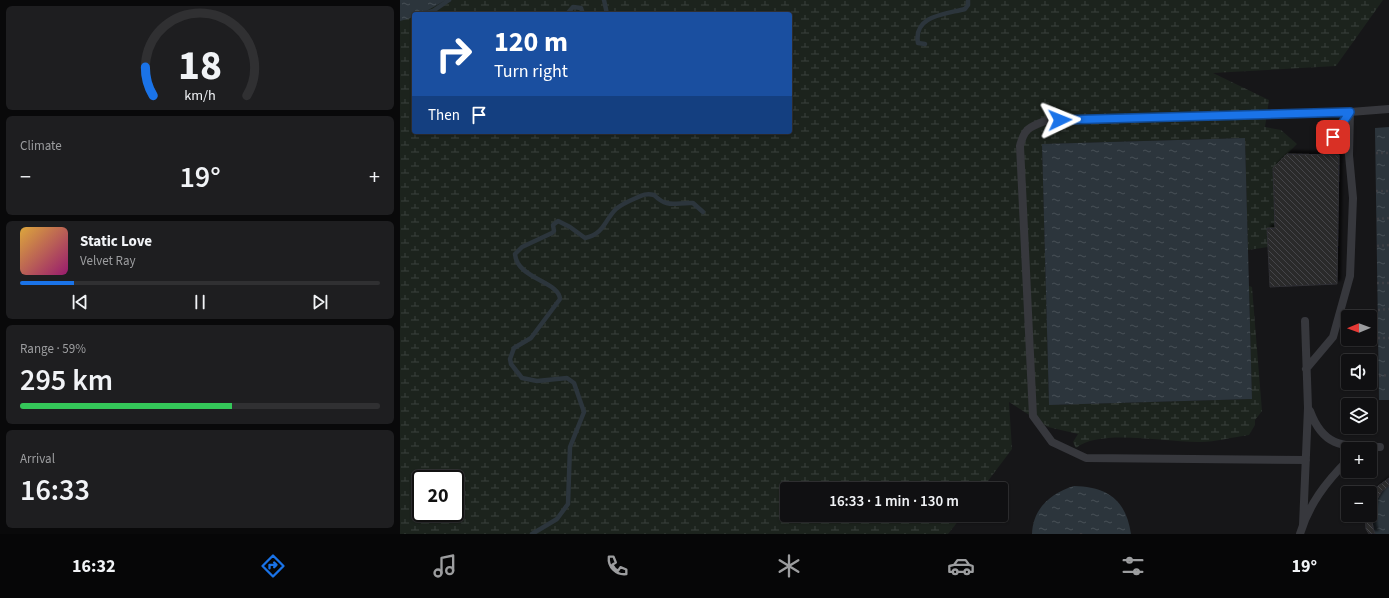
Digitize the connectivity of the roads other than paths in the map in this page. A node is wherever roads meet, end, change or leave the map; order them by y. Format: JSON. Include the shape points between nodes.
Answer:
{"nodes":[{"id":1,"x":1389,"y":109,"type":"edge"},
{"id":2,"x":1350,"y":113,"type":"junction"},
{"id":3,"x":1325,"y":149,"type":"dead end"},
{"id":4,"x":1305,"y":321,"type":"dead end"},
{"id":5,"x":1306,"y":369,"type":"junction"},
{"id":6,"x":1308,"y":408,"type":"junction"},
{"id":7,"x":1380,"y":447,"type":"junction"},
{"id":8,"x":1389,"y":447,"type":"edge"},
{"id":9,"x":1377,"y":448,"type":"edge"},
{"id":10,"x":1306,"y":460,"type":"junction"},
{"id":11,"x":1341,"y":467,"type":"edge"},
{"id":12,"x":1303,"y":525,"type":"junction"},
{"id":13,"x":1300,"y":534,"type":"edge"}],
"edges":[{"from":1,"to":2,"type":"lane"},
{"from":2,"to":3,"type":"lane"},
{"from":2,"to":5,"type":"lane","via":[[1353,198],[1350,276],[1334,337]]},
{"from":2,"to":10,"type":"lane","via":[[1045,121],[1029,127],[1022,136],[1020,146],[1033,416],[1052,442],[1086,458]]},
{"from":4,"to":5,"type":"lane"},
{"from":5,"to":6,"type":"lane"},
{"from":6,"to":7,"type":"lane","via":[[1316,426],[1328,439],[1343,446]]},
{"from":6,"to":10,"type":"lane"},
{"from":7,"to":8,"type":"lane"},
{"from":7,"to":9,"type":"lane"},
{"from":10,"to":12,"type":"lane"},
{"from":11,"to":12,"type":"lane","via":[[1312,503]]},
{"from":12,"to":13,"type":"lane"}]}
